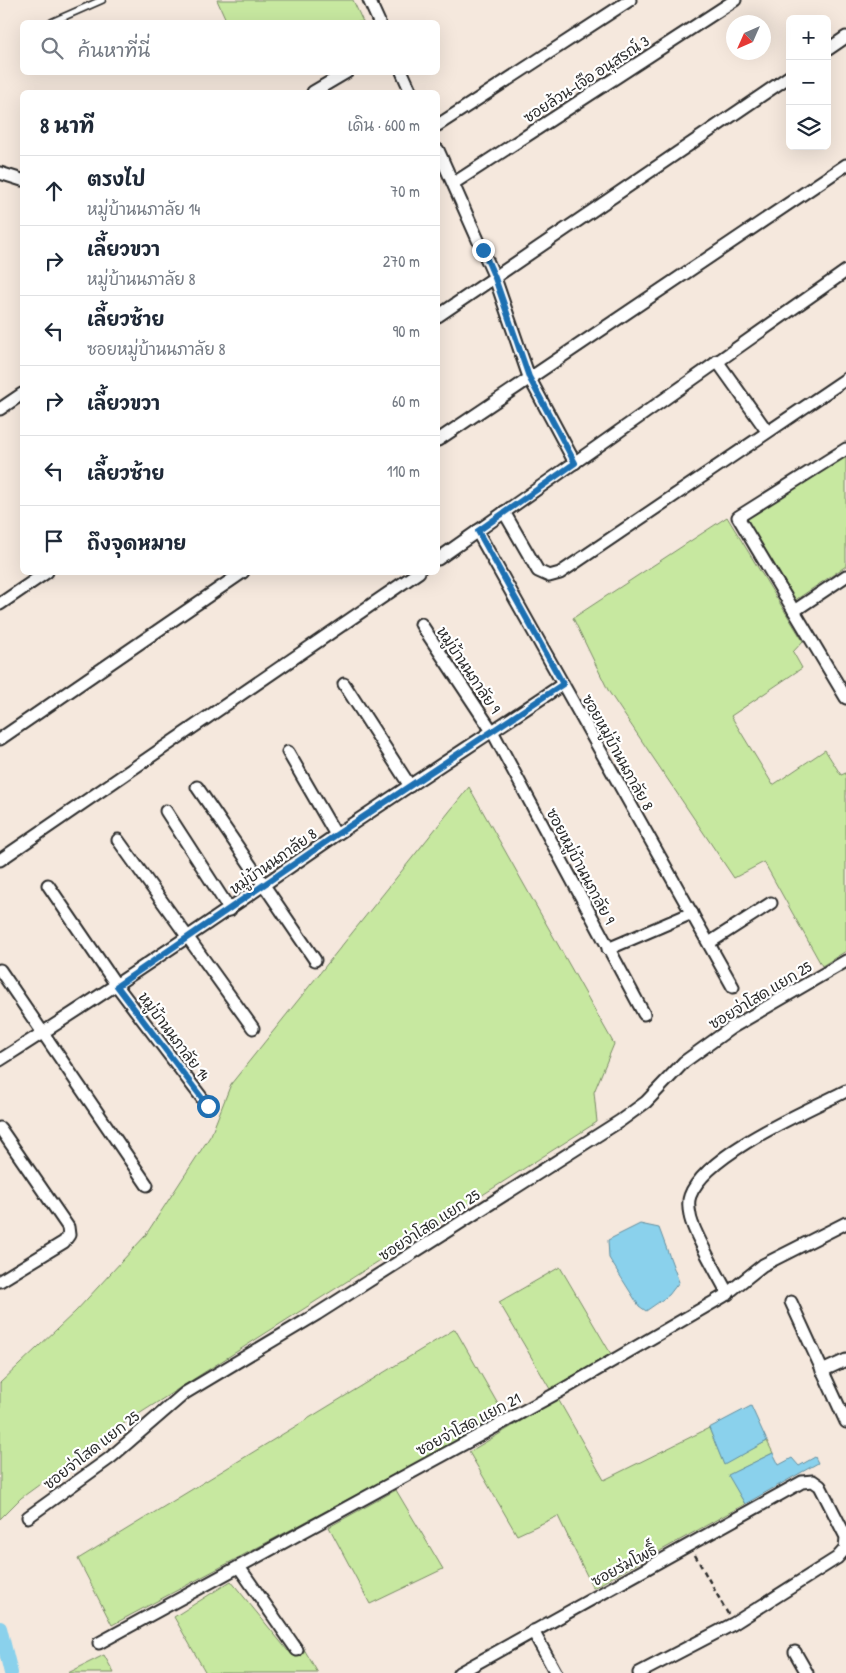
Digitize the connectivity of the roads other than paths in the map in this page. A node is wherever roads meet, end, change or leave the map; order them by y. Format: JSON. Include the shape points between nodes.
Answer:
{"nodes":[{"id":1,"x":102,"y":0,"type":"edge"},
{"id":2,"x":369,"y":0,"type":"edge"},
{"id":3,"x":630,"y":0,"type":"edge"},
{"id":4,"x":735,"y":0,"type":"edge"},
{"id":5,"x":718,"y":5,"type":"edge"},
{"id":6,"x":57,"y":20,"type":"edge"},
{"id":7,"x":378,"y":20,"type":"edge"},
{"id":8,"x":846,"y":37,"type":"edge"},
{"id":9,"x":831,"y":47,"type":"edge"},
{"id":10,"x":342,"y":75,"type":"edge"},
{"id":11,"x":403,"y":75,"type":"edge"},
{"id":12,"x":786,"y":79,"type":"edge"},
{"id":13,"x":316,"y":90,"type":"edge"},
{"id":14,"x":410,"y":90,"type":"edge"},
{"id":15,"x":440,"y":124,"type":"edge"},
{"id":16,"x":440,"y":154,"type":"edge"},
{"id":17,"x":846,"y":165,"type":"edge"},
{"id":18,"x":0,"y":173,"type":"edge"},
{"id":19,"x":20,"y":179,"type":"edge"},
{"id":20,"x":454,"y":184,"type":"junction"},
{"id":21,"x":846,"y":271,"type":"edge"},
{"id":22,"x":495,"y":278,"type":"junction"},
{"id":23,"x":440,"y":315,"type":"edge"},
{"id":24,"x":717,"y":361,"type":"junction"},
{"id":25,"x":529,"y":377,"type":"junction"},
{"id":26,"x":846,"y":379,"type":"edge"},
{"id":27,"x":20,"y":395,"type":"edge"},
{"id":28,"x":0,"y":409,"type":"edge"},
{"id":29,"x":767,"y":431,"type":"junction"},
{"id":30,"x":440,"y":439,"type":"edge"},
{"id":31,"x":846,"y":449,"type":"edge"},
{"id":32,"x":575,"y":463,"type":"junction"},
{"id":33,"x":504,"y":512,"type":"junction"},
{"id":34,"x":478,"y":531,"type":"junction"},
{"id":35,"x":440,"y":559,"type":"edge"},
{"id":36,"x":43,"y":575,"type":"edge"},
{"id":37,"x":239,"y":575,"type":"edge"},
{"id":38,"x":415,"y":575,"type":"edge"},
{"id":39,"x":846,"y":576,"type":"edge"},
{"id":40,"x":0,"y":604,"type":"edge"},
{"id":41,"x":794,"y":611,"type":"junction"},
{"id":42,"x":421,"y":624,"type":"dead end"},
{"id":43,"x":344,"y":684,"type":"dead end"},
{"id":44,"x":563,"y":684,"type":"junction"},
{"id":45,"x":846,"y":698,"type":"edge"},
{"id":46,"x":492,"y":731,"type":"junction"},
{"id":47,"x":0,"y":738,"type":"edge"},
{"id":48,"x":288,"y":752,"type":"dead end"},
{"id":49,"x":410,"y":786,"type":"junction"},
{"id":50,"x":197,"y":787,"type":"dead end"},
{"id":51,"x":166,"y":811,"type":"dead end"},
{"id":52,"x":336,"y":835,"type":"junction"},
{"id":53,"x":118,"y":840,"type":"dead end"},
{"id":54,"x":0,"y":860,"type":"edge"},
{"id":55,"x":48,"y":885,"type":"dead end"},
{"id":56,"x":266,"y":886,"type":"junction"},
{"id":57,"x":772,"y":903,"type":"dead end"},
{"id":58,"x":230,"y":910,"type":"junction"},
{"id":59,"x":692,"y":913,"type":"junction"},
{"id":60,"x":188,"y":937,"type":"junction"},
{"id":61,"x":708,"y":943,"type":"junction"},
{"id":62,"x":608,"y":950,"type":"junction"},
{"id":63,"x":316,"y":960,"type":"dead end"},
{"id":64,"x":846,"y":961,"type":"edge"},
{"id":65,"x":0,"y":970,"type":"edge"},
{"id":66,"x":117,"y":986,"type":"junction"},
{"id":67,"x":733,"y":987,"type":"dead end"},
{"id":68,"x":644,"y":1014,"type":"dead end"},
{"id":69,"x":253,"y":1028,"type":"dead end"},
{"id":70,"x":42,"y":1033,"type":"junction"},
{"id":71,"x":0,"y":1060,"type":"edge"},
{"id":72,"x":846,"y":1091,"type":"edge"},
{"id":73,"x":208,"y":1106,"type":"dead end"},
{"id":74,"x":0,"y":1128,"type":"edge"},
{"id":75,"x":147,"y":1185,"type":"dead end"},
{"id":76,"x":846,"y":1222,"type":"edge"},
{"id":77,"x":0,"y":1281,"type":"edge"},
{"id":78,"x":728,"y":1294,"type":"junction"},
{"id":79,"x":790,"y":1302,"type":"dead end"},
{"id":80,"x":846,"y":1360,"type":"edge"},
{"id":81,"x":822,"y":1371,"type":"junction"},
{"id":82,"x":846,"y":1422,"type":"edge"},
{"id":83,"x":28,"y":1517,"type":"dead end"},
{"id":84,"x":238,"y":1567,"type":"junction"},
{"id":85,"x":534,"y":1631,"type":"junction"},
{"id":86,"x":98,"y":1643,"type":"dead end"},
{"id":87,"x":297,"y":1650,"type":"dead end"},
{"id":88,"x":795,"y":1652,"type":"dead end"},
{"id":89,"x":459,"y":1673,"type":"edge"},
{"id":90,"x":556,"y":1673,"type":"edge"},
{"id":91,"x":639,"y":1673,"type":"edge"},
{"id":92,"x":807,"y":1673,"type":"edge"}],
"edges":[{"from":1,"to":6,"type":"lane"},
{"from":2,"to":7,"type":"street"},
{"from":3,"to":15,"type":"street"},
{"from":4,"to":5,"type":"street","name":"ซอยล้วน-เจือ อนุสรณ์ 3"},
{"from":5,"to":20,"type":"street","name":"ซอยล้วน-เจือ อนุสรณ์ 3"},
{"from":8,"to":9,"type":"street"},
{"from":10,"to":13,"type":"street"},
{"from":11,"to":14,"type":"street"},
{"from":12,"to":22,"type":"street"},
{"from":16,"to":20,"type":"street"},
{"from":17,"to":25,"type":"street"},
{"from":18,"to":19,"type":"street"},
{"from":20,"to":22,"type":"street"},
{"from":21,"to":24,"type":"street"},
{"from":22,"to":23,"type":"street"},
{"from":22,"to":25,"type":"street"},
{"from":24,"to":29,"type":"street"},
{"from":24,"to":32,"type":"street"},
{"from":25,"to":30,"type":"street"},
{"from":25,"to":32,"type":"street"},
{"from":26,"to":29,"type":"street"},
{"from":27,"to":28,"type":"street"},
{"from":29,"to":33,"type":"street","via":[[560,573],[549,576],[538,571]]},
{"from":31,"to":41,"type":"street","via":[[738,517]]},
{"from":32,"to":33,"type":"street"},
{"from":33,"to":34,"type":"street"},
{"from":34,"to":35,"type":"street"},
{"from":34,"to":44,"type":"street","name":"ซอยหมู่บ้านนภาลัย 8"},
{"from":36,"to":40,"type":"street"},
{"from":37,"to":47,"type":"street"},
{"from":38,"to":54,"type":"street"},
{"from":39,"to":41,"type":"street"},
{"from":41,"to":45,"type":"street"},
{"from":42,"to":46,"type":"street","name":"หมู่บ้านนภาลัย 9"},
{"from":43,"to":49,"type":"street"},
{"from":44,"to":46,"type":"street","name":"หมู่บ้านนภาลัย 8"},
{"from":44,"to":59,"type":"street","name":"ซอยหมู่บ้านนภาลัย 8"},
{"from":46,"to":49,"type":"street","name":"หมู่บ้านนภาลัย 8"},
{"from":46,"to":62,"type":"street","name":"ซอยหมู่บ้านนภาลัย 9"},
{"from":48,"to":52,"type":"street"},
{"from":49,"to":52,"type":"street","name":"หมู่บ้านนภาลัย 8"},
{"from":50,"to":56,"type":"street"},
{"from":51,"to":58,"type":"street"},
{"from":52,"to":56,"type":"street","name":"หมู่บ้านนภาลัย 8"},
{"from":53,"to":60,"type":"street"},
{"from":55,"to":66,"type":"street","name":"หมู่บ้านนภาลัย 14"},
{"from":56,"to":58,"type":"street","name":"หมู่บ้านนภาลัย 8"},
{"from":56,"to":63,"type":"street"},
{"from":57,"to":61,"type":"street"},
{"from":58,"to":60,"type":"street","name":"หมู่บ้านนภาลัย 8"},
{"from":59,"to":61,"type":"street","name":"ซอยหมู่บ้านนภาลัย 8"},
{"from":59,"to":62,"type":"street"},
{"from":60,"to":66,"type":"street","name":"หมู่บ้านนภาลัย 8"},
{"from":60,"to":69,"type":"street"},
{"from":61,"to":67,"type":"street","name":"ซอยหมู่บ้านนภาลัย 8"},
{"from":62,"to":68,"type":"street","name":"ซอยหมู่บ้านนภาลัย 9"},
{"from":64,"to":83,"type":"street","name":"ซอยจ่าโสด แยก 25","via":[[731,1028],[684,1062],[646,1102],[620,1121],[318,1314],[186,1393],[110,1458]]},
{"from":65,"to":70,"type":"street"},
{"from":66,"to":70,"type":"street","name":"หมู่บ้านนภาลัย 8"},
{"from":66,"to":73,"type":"street","name":"หมู่บ้านนภาลัย 14"},
{"from":70,"to":71,"type":"street","name":"หมู่บ้านนภาลัย 8"},
{"from":70,"to":75,"type":"street"},
{"from":72,"to":78,"type":"street","via":[[741,1144],[695,1186],[690,1197],[690,1217]]},
{"from":74,"to":77,"type":"street","via":[[68,1227],[69,1235],[64,1242]]},
{"from":76,"to":78,"type":"street","name":"ซอยจ่าโสด แยก 21","via":[[764,1265]]},
{"from":78,"to":84,"type":"street","name":"ซอยจ่าโสด แยก 21","via":[[549,1397]]},
{"from":79,"to":81,"type":"street"},
{"from":80,"to":81,"type":"street"},
{"from":81,"to":82,"type":"street"},
{"from":84,"to":86,"type":"street","name":"ซอยจ่าโสด แยก 21"},
{"from":84,"to":87,"type":"street"},
{"from":85,"to":89,"type":"street","name":"ซอยร่มโพธิ์"},
{"from":85,"to":90,"type":"street"},
{"from":85,"to":91,"type":"street","name":"ซอยร่มโพธิ์","via":[[802,1482],[813,1481],[820,1486],[846,1537],[845,1549],[837,1558],[733,1624]]},
{"from":88,"to":92,"type":"street"}]}
